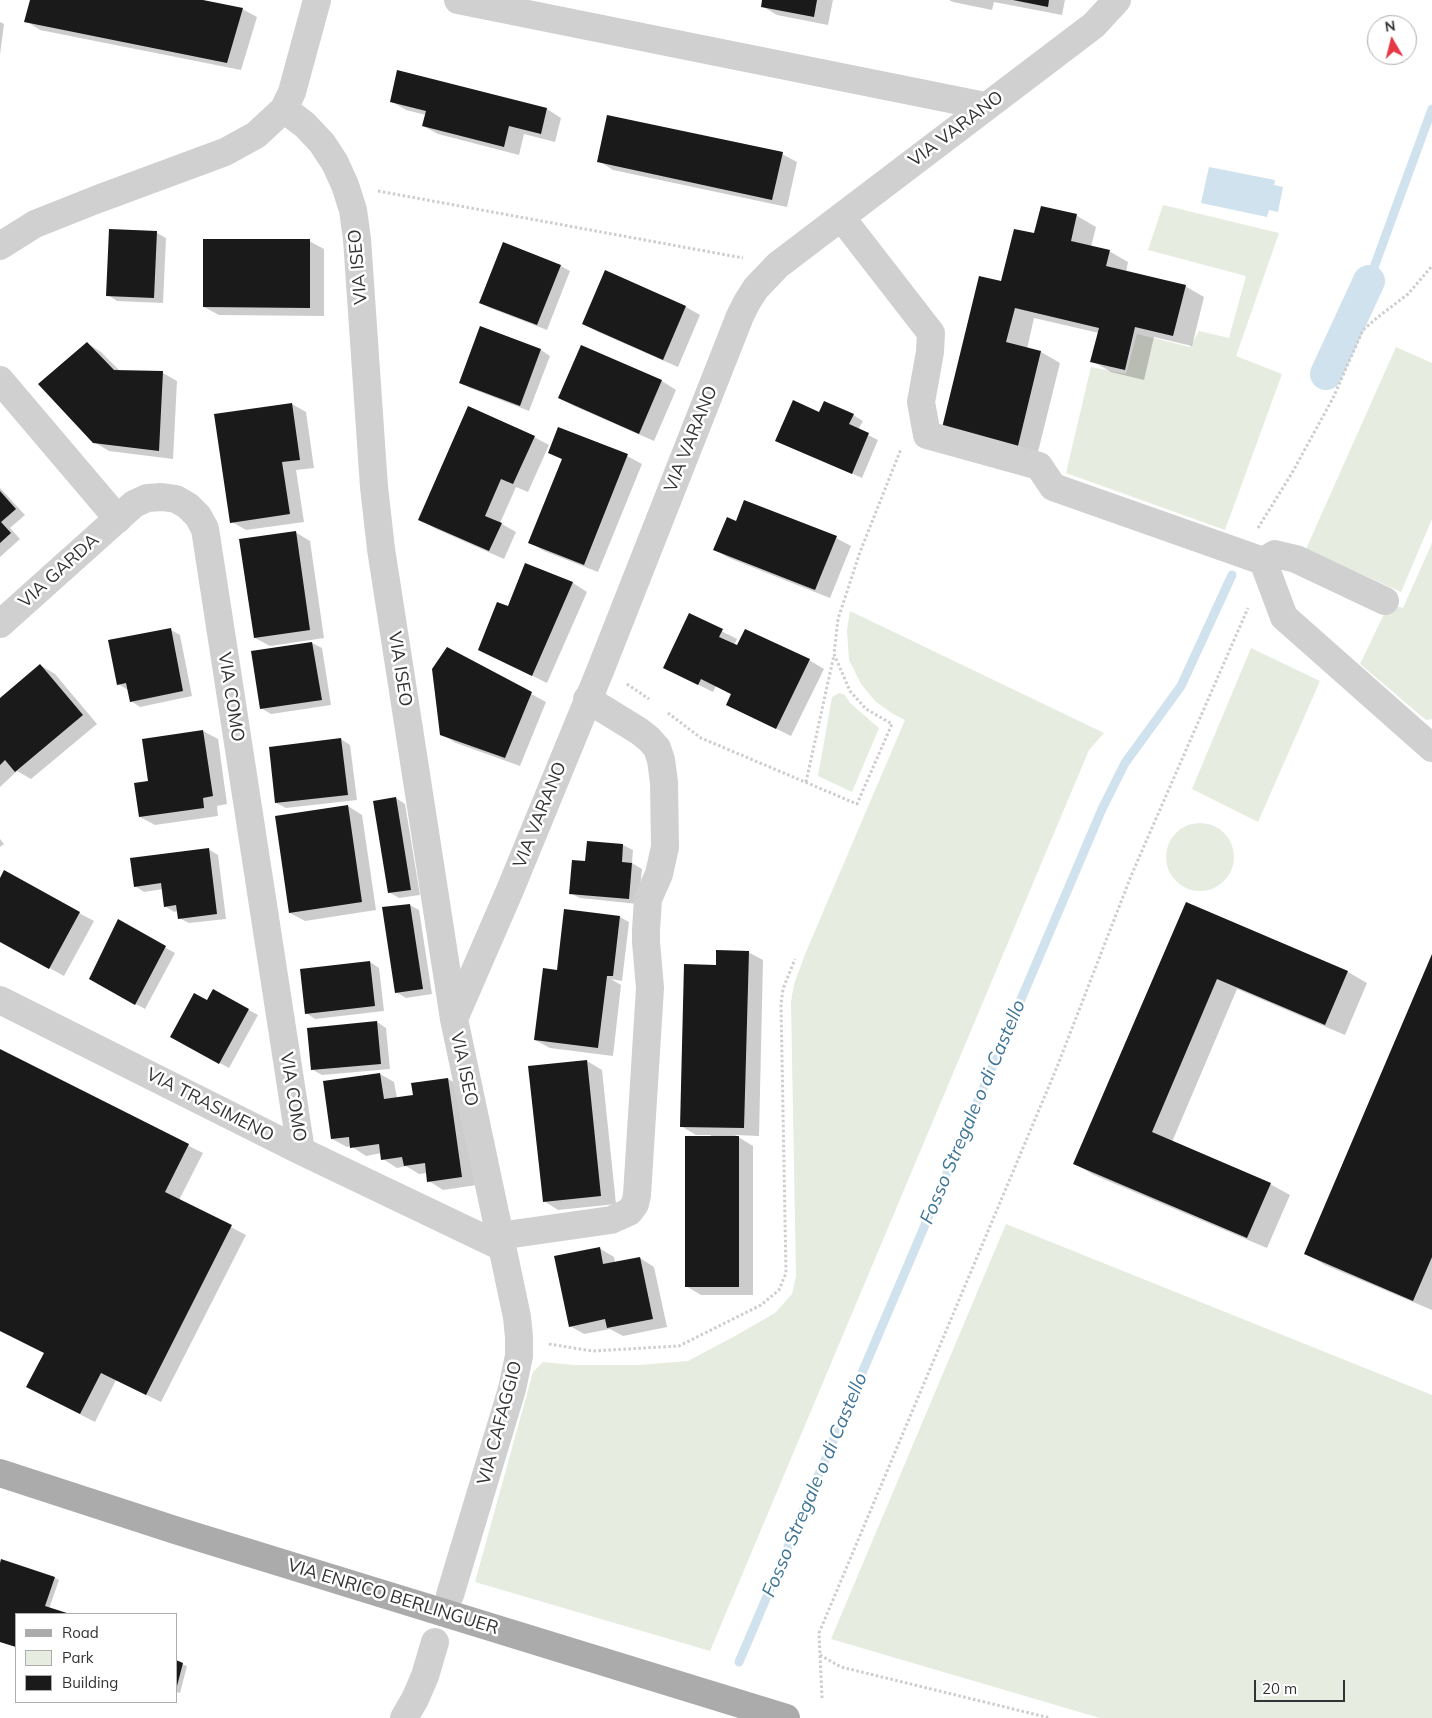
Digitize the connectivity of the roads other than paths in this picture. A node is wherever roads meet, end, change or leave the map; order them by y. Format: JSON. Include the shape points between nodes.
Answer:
{"nodes":[{"id":1,"x":317,"y":0,"type":"edge"},
{"id":2,"x":458,"y":0,"type":"edge"},
{"id":3,"x":1117,"y":0,"type":"edge"},
{"id":4,"x":985,"y":106,"type":"junction"},
{"id":5,"x":284,"y":109,"type":"junction"},
{"id":6,"x":840,"y":217,"type":"junction"},
{"id":7,"x":0,"y":246,"type":"edge"},
{"id":8,"x":0,"y":380,"type":"edge"},
{"id":9,"x":118,"y":519,"type":"junction"},
{"id":10,"x":1260,"y":566,"type":"junction"},
{"id":11,"x":1385,"y":601,"type":"dead end"},
{"id":12,"x":0,"y":624,"type":"edge"},
{"id":13,"x":587,"y":699,"type":"junction"},
{"id":14,"x":1432,"y":748,"type":"edge"},
{"id":15,"x":0,"y":1000,"type":"edge"},
{"id":16,"x":454,"y":1019,"type":"junction"},
{"id":17,"x":301,"y":1151,"type":"junction"},
{"id":18,"x":501,"y":1242,"type":"junction"},
{"id":19,"x":0,"y":1473,"type":"edge"},
{"id":20,"x":450,"y":1595,"type":"dead end"},
{"id":21,"x":435,"y":1642,"type":"dead end"},
{"id":22,"x":404,"y":1718,"type":"edge"},
{"id":23,"x":786,"y":1718,"type":"edge"}],
"edges":[{"from":1,"to":5,"type":"street","via":[[298,76]]},
{"from":2,"to":4,"type":"street"},
{"from":3,"to":4,"type":"street","name":"VIA VARANO","via":[[1094,25]]},
{"from":4,"to":6,"type":"street","name":"VIA VARANO"},
{"from":5,"to":7,"type":"street","via":[[242,144],[35,224]]},
{"from":5,"to":16,"type":"street","name":"VIA ISEO","via":[[322,143],[345,185],[352,210],[357,239],[381,549]]},
{"from":6,"to":10,"type":"street","via":[[930,332],[930,352],[921,402],[927,434],[1039,466],[1053,487]]},
{"from":6,"to":13,"type":"street","name":"VIA VARANO","via":[[778,265],[756,288],[740,316]]},
{"from":8,"to":9,"type":"street"},
{"from":9,"to":12,"type":"street","name":"VIA GARDA"},
{"from":9,"to":17,"type":"street","name":"VIA COMO","via":[[134,504],[147,498],[162,497],[176,499],[188,506],[204,529]]},
{"from":10,"to":11,"type":"street","via":[[1275,554],[1296,559]]},
{"from":10,"to":14,"type":"street","via":[[1284,617]]},
{"from":13,"to":16,"type":"street","name":"VIA VARANO"},
{"from":13,"to":18,"type":"street","via":[[649,739],[657,748],[664,782],[665,847],[659,874],[648,899],[646,942],[650,988],[639,1183],[635,1204],[620,1217]]},
{"from":15,"to":17,"type":"street","name":"VIA TRASIMENO"},
{"from":16,"to":18,"type":"street","name":"VIA ISEO"},
{"from":17,"to":18,"type":"street","name":"VIA TRASIMENO"},
{"from":18,"to":20,"type":"street","name":"VIA CAFAGGIO","via":[[517,1317],[518,1356],[512,1389]]},
{"from":19,"to":23,"type":"main road","name":"VIA ENRICO BERLINGUER","via":[[178,1532]]},
{"from":21,"to":22,"type":"street","via":[[425,1676]]}]}
